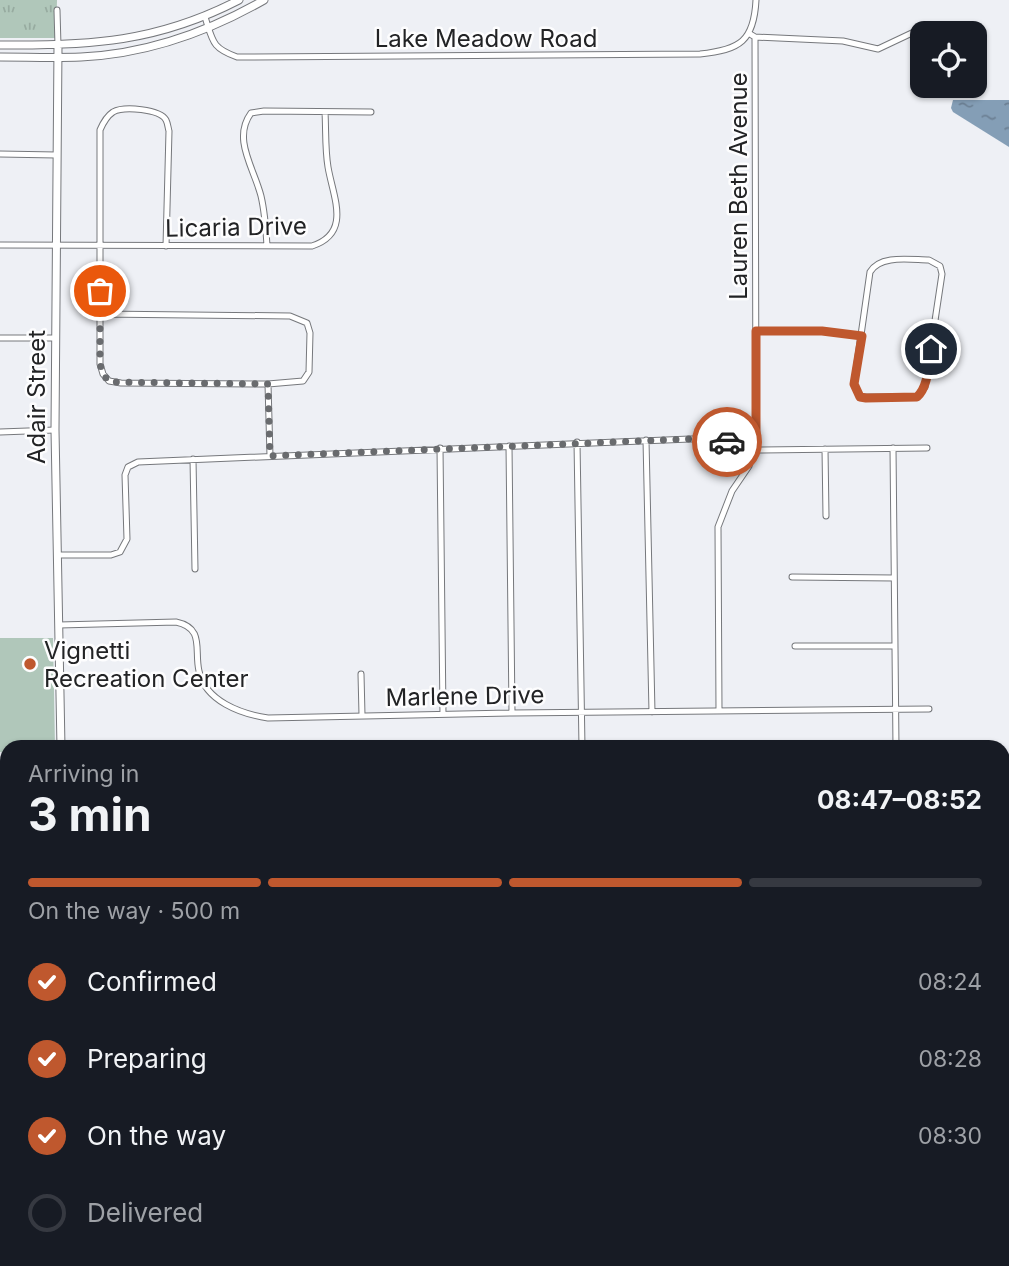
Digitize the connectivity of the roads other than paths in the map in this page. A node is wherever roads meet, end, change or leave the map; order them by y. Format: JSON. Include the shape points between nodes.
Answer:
{"nodes":[{"id":1,"x":239,"y":0,"type":"edge"},
{"id":2,"x":264,"y":0,"type":"edge"},
{"id":3,"x":756,"y":0,"type":"edge"},
{"id":4,"x":57,"y":10,"type":"dead end"},
{"id":5,"x":205,"y":17,"type":"junction"},
{"id":6,"x":209,"y":28,"type":"junction"},
{"id":7,"x":910,"y":34,"type":"edge"},
{"id":8,"x":753,"y":35,"type":"junction"},
{"id":9,"x":0,"y":46,"type":"edge"},
{"id":10,"x":58,"y":46,"type":"junction"},
{"id":11,"x":0,"y":57,"type":"edge"},
{"id":12,"x":58,"y":57,"type":"junction"},
{"id":13,"x":325,"y":112,"type":"junction"},
{"id":14,"x":371,"y":112,"type":"dead end"},
{"id":15,"x":0,"y":154,"type":"edge"},
{"id":16,"x":56,"y":155,"type":"junction"},
{"id":17,"x":0,"y":245,"type":"edge"},
{"id":18,"x":56,"y":246,"type":"junction"},
{"id":19,"x":100,"y":246,"type":"junction"},
{"id":20,"x":166,"y":246,"type":"junction"},
{"id":21,"x":267,"y":246,"type":"junction"},
{"id":22,"x":101,"y":314,"type":"junction"},
{"id":23,"x":756,"y":331,"type":"junction"},
{"id":24,"x":862,"y":336,"type":"junction"},
{"id":25,"x":0,"y":338,"type":"edge"},
{"id":26,"x":55,"y":338,"type":"junction"},
{"id":27,"x":268,"y":384,"type":"junction"},
{"id":28,"x":55,"y":430,"type":"junction"},
{"id":29,"x":0,"y":432,"type":"edge"},
{"id":30,"x":646,"y":440,"type":"junction"},
{"id":31,"x":578,"y":442,"type":"junction"},
{"id":32,"x":509,"y":446,"type":"junction"},
{"id":33,"x":892,"y":448,"type":"junction"},
{"id":34,"x":927,"y":448,"type":"dead end"},
{"id":35,"x":440,"y":449,"type":"junction"},
{"id":36,"x":825,"y":449,"type":"junction"},
{"id":37,"x":754,"y":450,"type":"junction"},
{"id":38,"x":270,"y":456,"type":"junction"},
{"id":39,"x":193,"y":459,"type":"junction"},
{"id":40,"x":826,"y":516,"type":"dead end"},
{"id":41,"x":58,"y":555,"type":"junction"},
{"id":42,"x":195,"y":569,"type":"dead end"},
{"id":43,"x":792,"y":577,"type":"dead end"},
{"id":44,"x":894,"y":578,"type":"junction"},
{"id":45,"x":59,"y":625,"type":"junction"},
{"id":46,"x":795,"y":646,"type":"dead end"},
{"id":47,"x":895,"y":646,"type":"junction"},
{"id":48,"x":361,"y":674,"type":"dead end"},
{"id":49,"x":896,"y":709,"type":"junction"},
{"id":50,"x":929,"y":709,"type":"dead end"},
{"id":51,"x":719,"y":711,"type":"junction"},
{"id":52,"x":582,"y":712,"type":"junction"},
{"id":53,"x":652,"y":712,"type":"junction"},
{"id":54,"x":512,"y":713,"type":"junction"},
{"id":55,"x":443,"y":714,"type":"junction"},
{"id":56,"x":362,"y":715,"type":"junction"},
{"id":57,"x":61,"y":740,"type":"edge"},
{"id":58,"x":582,"y":740,"type":"edge"},
{"id":59,"x":896,"y":740,"type":"edge"}],
"edges":[{"from":1,"to":5,"type":"street"},
{"from":2,"to":6,"type":"street"},
{"from":3,"to":8,"type":"street"},
{"from":4,"to":10,"type":"street"},
{"from":5,"to":6,"type":"street","name":"Lake Meadow Road"},
{"from":5,"to":10,"type":"street","via":[[150,34]]},
{"from":6,"to":8,"type":"street","name":"Lake Meadow Road","via":[[220,51],[237,57],[700,54],[720,52]]},
{"from":6,"to":12,"type":"street","via":[[150,47]]},
{"from":7,"to":8,"type":"street","via":[[878,49],[843,41]]},
{"from":8,"to":23,"type":"street","name":"Lauren Beth Avenue"},
{"from":9,"to":10,"type":"street"},
{"from":10,"to":12,"type":"street","name":"Adair Street"},
{"from":11,"to":12,"type":"street"},
{"from":12,"to":16,"type":"street","name":"Adair Street"},
{"from":13,"to":14,"type":"street"},
{"from":13,"to":21,"type":"street","name":"Licaria Drive","via":[[337,220],[333,233],[312,246]]},
{"from":13,"to":21,"type":"street","via":[[264,111],[251,113],[244,123],[242,134],[266,218]]},
{"from":15,"to":16,"type":"street"},
{"from":16,"to":18,"type":"street","name":"Adair Street"},
{"from":17,"to":18,"type":"street","name":"Licaria Drive"},
{"from":18,"to":19,"type":"street","name":"Licaria Drive"},
{"from":18,"to":26,"type":"street","name":"Adair Street"},
{"from":19,"to":20,"type":"street","name":"Licaria Drive"},
{"from":19,"to":20,"type":"street","via":[[100,130],[104,121],[120,110],[148,110],[166,120]]},
{"from":19,"to":22,"type":"street"},
{"from":20,"to":21,"type":"street","name":"Licaria Drive"},
{"from":22,"to":27,"type":"street","via":[[100,364],[109,382]]},
{"from":22,"to":27,"type":"street","via":[[299,318],[310,333],[310,372],[303,380]]},
{"from":23,"to":24,"type":"street"},
{"from":23,"to":37,"type":"street","name":"Lauren Beth Avenue"},
{"from":24,"to":24,"type":"street","via":[[854,384],[860,397],[921,394],[940,266],[929,260],[874,265]]},
{"from":25,"to":26,"type":"street"},
{"from":26,"to":28,"type":"street","name":"Adair Street"},
{"from":27,"to":38,"type":"street"},
{"from":28,"to":29,"type":"street"},
{"from":28,"to":41,"type":"street","name":"Adair Street"},
{"from":30,"to":31,"type":"street"},
{"from":30,"to":37,"type":"street","via":[[715,439]]},
{"from":30,"to":53,"type":"street"},
{"from":31,"to":32,"type":"street"},
{"from":31,"to":52,"type":"street"},
{"from":32,"to":35,"type":"street"},
{"from":32,"to":54,"type":"street"},
{"from":33,"to":34,"type":"street"},
{"from":33,"to":36,"type":"street"},
{"from":33,"to":44,"type":"street"},
{"from":35,"to":38,"type":"street"},
{"from":35,"to":55,"type":"street"},
{"from":36,"to":37,"type":"street"},
{"from":36,"to":40,"type":"street"},
{"from":37,"to":51,"type":"street","name":"Lauren Beth Avenue","via":[[718,527]]},
{"from":38,"to":39,"type":"street"},
{"from":39,"to":41,"type":"street","via":[[138,462],[128,467],[127,539],[120,552]]},
{"from":39,"to":42,"type":"street"},
{"from":41,"to":45,"type":"street","name":"Adair Street"},
{"from":43,"to":44,"type":"street"},
{"from":44,"to":47,"type":"street"},
{"from":45,"to":56,"type":"street","name":"Marlene Drive","via":[[186,624],[196,639],[199,673],[210,694],[225,704],[268,718]]},
{"from":45,"to":57,"type":"street","name":"Adair Street"},
{"from":46,"to":47,"type":"street"},
{"from":47,"to":49,"type":"street"},
{"from":48,"to":56,"type":"street"},
{"from":49,"to":50,"type":"street","name":"Marlene Drive"},
{"from":49,"to":51,"type":"street","name":"Marlene Drive"},
{"from":49,"to":59,"type":"street"},
{"from":51,"to":53,"type":"street","name":"Marlene Drive"},
{"from":52,"to":53,"type":"street","name":"Marlene Drive"},
{"from":52,"to":54,"type":"street","name":"Marlene Drive"},
{"from":52,"to":58,"type":"street"},
{"from":54,"to":55,"type":"street","name":"Marlene Drive"},
{"from":55,"to":56,"type":"street","name":"Marlene Drive"}]}
